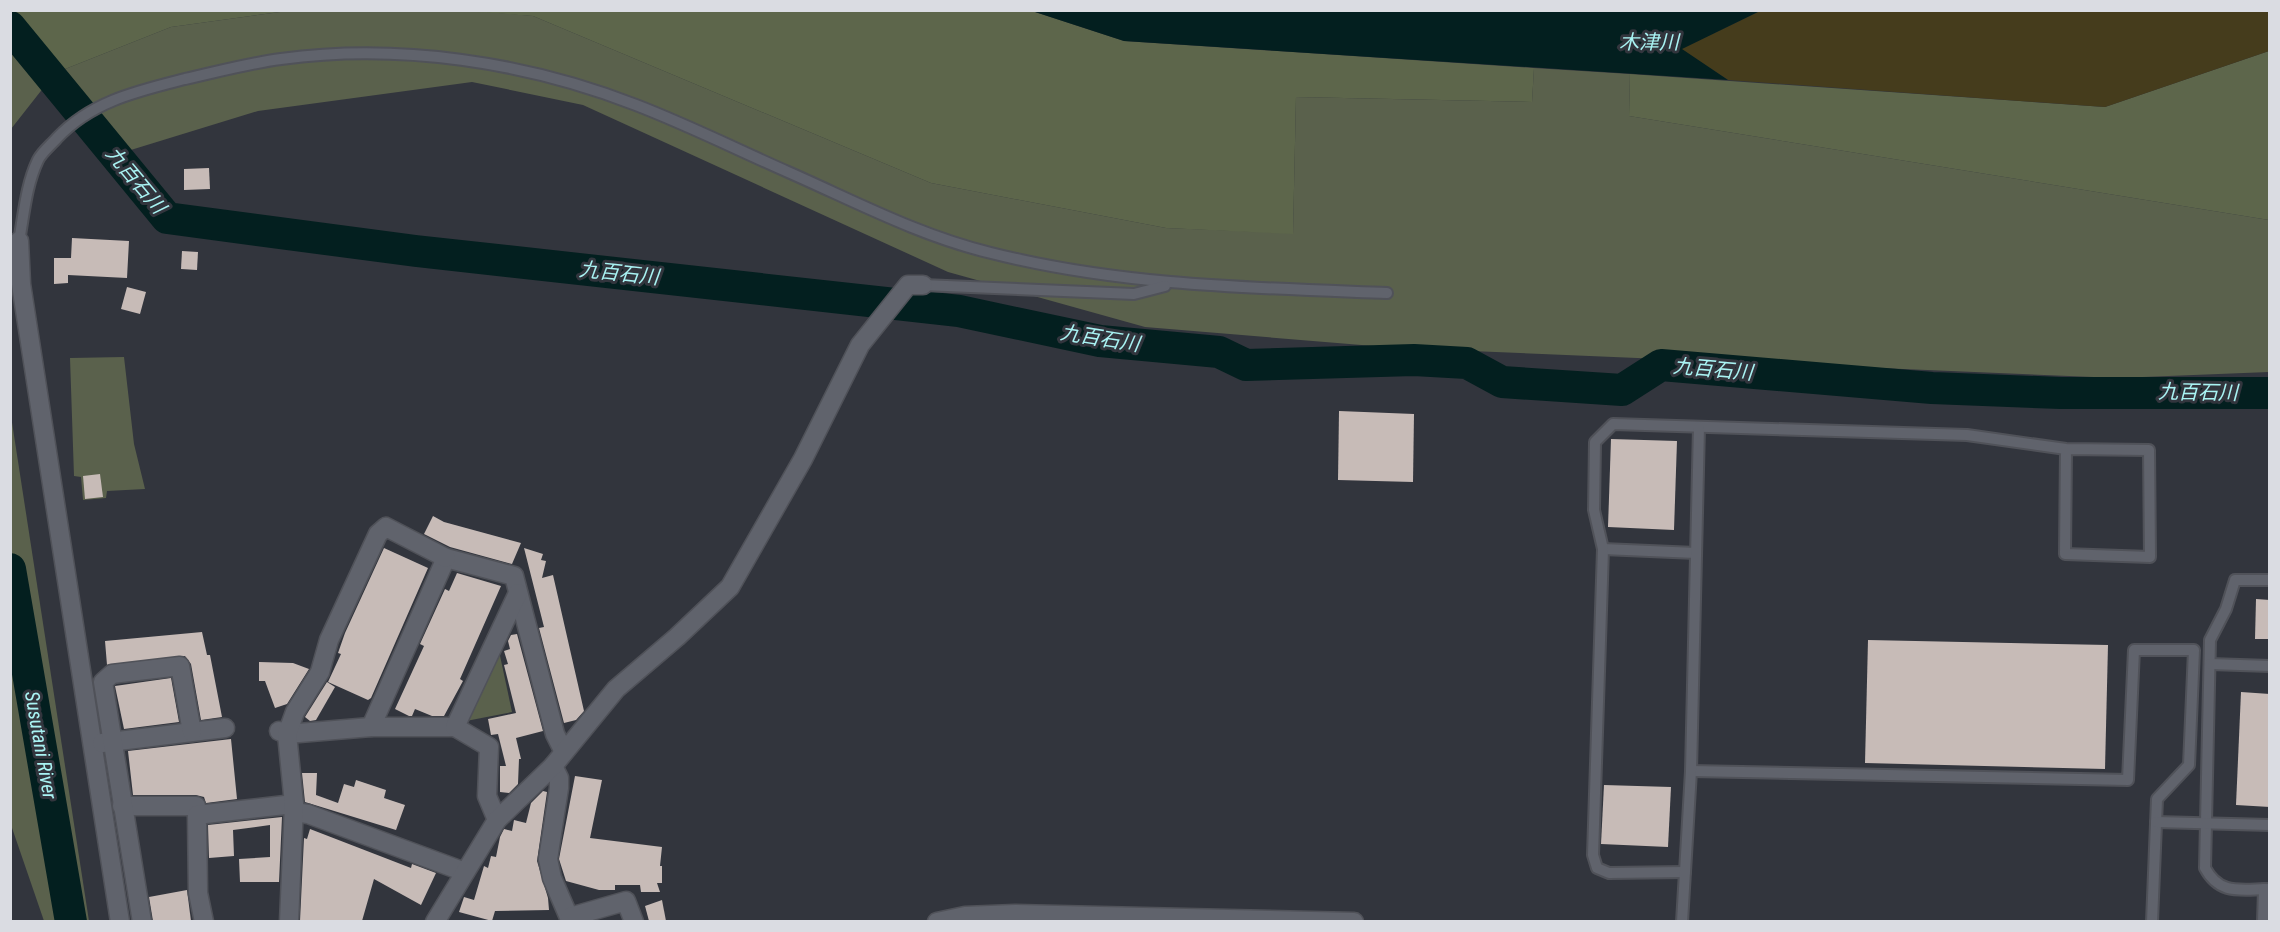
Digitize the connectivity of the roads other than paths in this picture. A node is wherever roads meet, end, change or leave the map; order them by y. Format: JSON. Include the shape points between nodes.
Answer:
{"nodes":[{"id":1,"x":19,"y":241,"type":"joint"},
{"id":2,"x":1172,"y":284,"type":"junction"},
{"id":3,"x":916,"y":285,"type":"joint"},
{"id":4,"x":1387,"y":293,"type":"dead end"},
{"id":5,"x":1700,"y":426,"type":"junction"},
{"id":6,"x":2066,"y":449,"type":"junction"},
{"id":7,"x":1603,"y":549,"type":"junction"},
{"id":8,"x":1696,"y":553,"type":"junction"},
{"id":9,"x":446,"y":558,"type":"junction"},
{"id":10,"x":2270,"y":580,"type":"edge"},
{"id":11,"x":518,"y":593,"type":"junction"},
{"id":12,"x":2210,"y":664,"type":"junction"},
{"id":13,"x":2270,"y":666,"type":"edge"},
{"id":14,"x":82,"y":687,"type":"junction"},
{"id":15,"x":371,"y":727,"type":"junction"},
{"id":16,"x":455,"y":727,"type":"junction"},
{"id":17,"x":225,"y":728,"type":"dead end"},
{"id":18,"x":192,"y":732,"type":"junction"},
{"id":19,"x":283,"y":732,"type":"junction"},
{"id":20,"x":107,"y":742,"type":"junction"},
{"id":21,"x":559,"y":759,"type":"junction"},
{"id":22,"x":1691,"y":771,"type":"junction"},
{"id":23,"x":101,"y":804,"type":"junction"},
{"id":24,"x":122,"y":806,"type":"junction"},
{"id":25,"x":294,"y":808,"type":"junction"},
{"id":26,"x":197,"y":814,"type":"junction"},
{"id":27,"x":497,"y":820,"type":"junction"},
{"id":28,"x":2156,"y":822,"type":"junction"},
{"id":29,"x":2207,"y":823,"type":"junction"},
{"id":30,"x":2270,"y":825,"type":"edge"},
{"id":31,"x":465,"y":872,"type":"junction"},
{"id":32,"x":1685,"y":872,"type":"junction"},
{"id":33,"x":2267,"y":889,"type":"edge"},
{"id":34,"x":571,"y":919,"type":"edge"},
{"id":35,"x":120,"y":921,"type":"edge"},
{"id":36,"x":142,"y":921,"type":"edge"},
{"id":37,"x":204,"y":921,"type":"edge"},
{"id":38,"x":289,"y":921,"type":"edge"},
{"id":39,"x":435,"y":921,"type":"edge"},
{"id":40,"x":634,"y":921,"type":"edge"},
{"id":41,"x":937,"y":921,"type":"edge"},
{"id":42,"x":1281,"y":921,"type":"edge"},
{"id":43,"x":1354,"y":921,"type":"edge"},
{"id":44,"x":1682,"y":921,"type":"edge"},
{"id":45,"x":2152,"y":921,"type":"edge"},
{"id":46,"x":2263,"y":921,"type":"edge"}],
"edges":[{"from":1,"to":2,"type":"lane","via":[[28,189],[39,158],[67,128],[101,104],[144,90],[284,58],[424,55],[576,85],[636,105],[933,236],[992,254]]},
{"from":1,"to":14,"type":"street","via":[[21,285]]},
{"from":2,"to":3,"type":"lane","via":[[1134,294]]},
{"from":2,"to":4,"type":"lane"},
{"from":3,"to":21,"type":"street","via":[[881,318],[860,345],[730,587],[616,689]]},
{"from":5,"to":6,"type":"lane","via":[[1967,435]]},
{"from":5,"to":7,"type":"lane","via":[[1613,424],[1594,442],[1594,510]]},
{"from":5,"to":8,"type":"lane"},
{"from":6,"to":6,"type":"lane","via":[[2149,450],[2150,557],[2065,554]]},
{"from":7,"to":8,"type":"lane"},
{"from":7,"to":32,"type":"lane","via":[[1593,855],[1597,868],[1609,873]]},
{"from":8,"to":22,"type":"lane"},
{"from":9,"to":11,"type":"street","via":[[514,576]]},
{"from":9,"to":15,"type":"street"},
{"from":9,"to":19,"type":"street","via":[[386,527],[378,534],[329,640],[320,672]]},
{"from":10,"to":12,"type":"lane","via":[[2235,580],[2210,640]]},
{"from":11,"to":16,"type":"street"},
{"from":11,"to":21,"type":"street"},
{"from":12,"to":13,"type":"lane"},
{"from":12,"to":29,"type":"lane"},
{"from":14,"to":20,"type":"street","via":[[90,685]]},
{"from":14,"to":23,"type":"street"},
{"from":15,"to":16,"type":"street"},
{"from":15,"to":19,"type":"street"},
{"from":16,"to":27,"type":"street","via":[[489,747],[487,796]]},
{"from":17,"to":18,"type":"street"},
{"from":18,"to":20,"type":"street"},
{"from":18,"to":20,"type":"street","via":[[180,666],[112,674],[103,682]]},
{"from":19,"to":25,"type":"street"},
{"from":20,"to":23,"type":"street","via":[[110,803]]},
{"from":20,"to":24,"type":"street"},
{"from":21,"to":27,"type":"street"},
{"from":21,"to":34,"type":"street","via":[[548,859],[552,878]]},
{"from":22,"to":28,"type":"lane","via":[[2128,780],[2134,650],[2194,650],[2189,765],[2157,800]]},
{"from":22,"to":32,"type":"lane"},
{"from":23,"to":35,"type":"street"},
{"from":24,"to":26,"type":"street","via":[[196,806]]},
{"from":24,"to":36,"type":"street"},
{"from":25,"to":26,"type":"street"},
{"from":25,"to":31,"type":"street"},
{"from":25,"to":38,"type":"street"},
{"from":26,"to":37,"type":"street","via":[[198,893]]},
{"from":27,"to":31,"type":"street"},
{"from":28,"to":29,"type":"lane"},
{"from":28,"to":45,"type":"lane"},
{"from":29,"to":30,"type":"lane"},
{"from":29,"to":33,"type":"lane","via":[[2205,868],[2213,883],[2226,888]]},
{"from":31,"to":39,"type":"street"},
{"from":32,"to":44,"type":"lane"},
{"from":33,"to":46,"type":"lane"},
{"from":34,"to":40,"type":"street","via":[[626,901]]},
{"from":41,"to":42,"type":"street","via":[[1015,914]]},
{"from":42,"to":43,"type":"street"}]}
